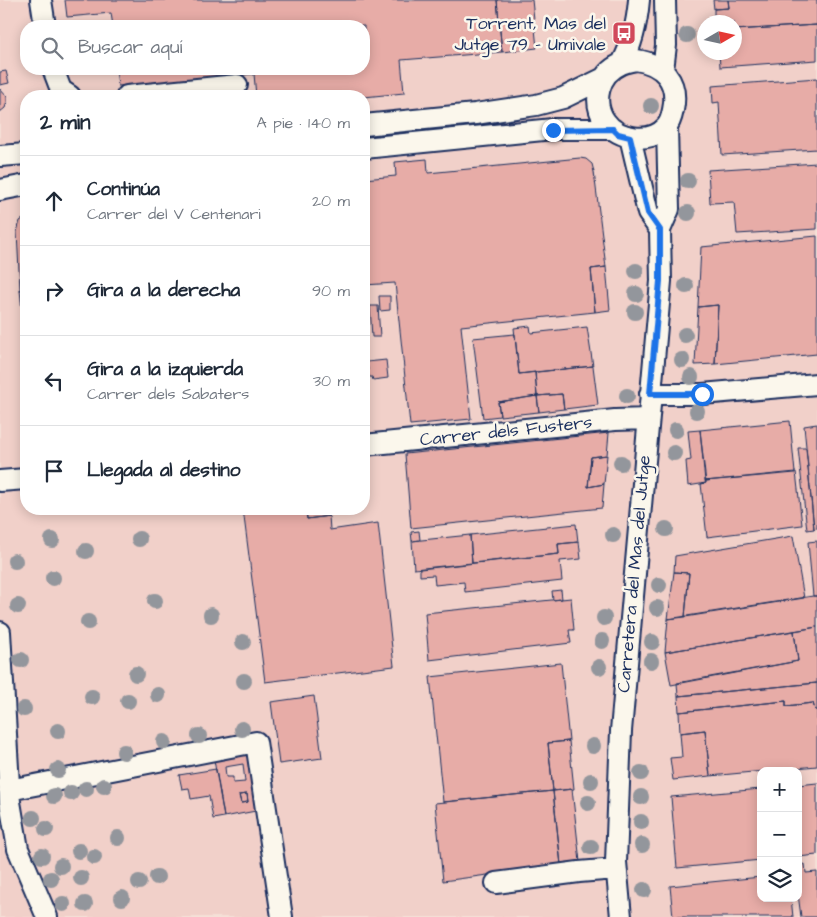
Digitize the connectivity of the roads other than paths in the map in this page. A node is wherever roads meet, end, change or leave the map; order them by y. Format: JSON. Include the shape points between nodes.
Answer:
{"nodes":[{"id":1,"x":41,"y":0,"type":"edge"},
{"id":2,"x":639,"y":0,"type":"edge"},
{"id":3,"x":665,"y":0,"type":"edge"},
{"id":4,"x":44,"y":20,"type":"edge"},
{"id":5,"x":622,"y":63,"type":"junction"},
{"id":6,"x":663,"y":70,"type":"junction"},
{"id":7,"x":55,"y":75,"type":"edge"},
{"id":8,"x":604,"y":78,"type":"junction"},
{"id":9,"x":237,"y":85,"type":"dead end"},
{"id":10,"x":61,"y":90,"type":"edge"},
{"id":11,"x":187,"y":90,"type":"edge"},
{"id":12,"x":370,"y":124,"type":"edge"},
{"id":13,"x":667,"y":127,"type":"junction"},
{"id":14,"x":621,"y":133,"type":"junction"},
{"id":15,"x":370,"y":147,"type":"edge"},
{"id":16,"x":20,"y":154,"type":"edge"},
{"id":17,"x":0,"y":156,"type":"edge"},
{"id":18,"x":20,"y":186,"type":"edge"},
{"id":19,"x":0,"y":190,"type":"edge"},
{"id":20,"x":660,"y":230,"type":"junction"},
{"id":21,"x":817,"y":384,"type":"edge"},
{"id":22,"x":650,"y":394,"type":"junction"},
{"id":23,"x":648,"y":419,"type":"junction"},
{"id":24,"x":370,"y":444,"type":"edge"},
{"id":25,"x":20,"y":479,"type":"edge"},
{"id":26,"x":0,"y":481,"type":"edge"},
{"id":27,"x":0,"y":632,"type":"edge"},
{"id":28,"x":9,"y":790,"type":"junction"},
{"id":29,"x":616,"y":869,"type":"junction"},
{"id":30,"x":496,"y":883,"type":"dead end"},
{"id":31,"x":46,"y":917,"type":"edge"},
{"id":32,"x":282,"y":917,"type":"edge"},
{"id":33,"x":621,"y":917,"type":"edge"}],
"edges":[{"from":1,"to":4,"type":"street"},
{"from":2,"to":5,"type":"street","via":[[634,35]]},
{"from":3,"to":6,"type":"street"},
{"from":5,"to":6,"type":"street","via":[[648,62]]},
{"from":5,"to":8,"type":"street","via":[[612,68]]},
{"from":6,"to":13,"type":"street","via":[[674,88],[675,100]]},
{"from":7,"to":10,"type":"street"},
{"from":8,"to":12,"type":"street","via":[[564,98],[536,105]]},
{"from":8,"to":14,"type":"street","via":[[599,89],[601,114],[608,126]]},
{"from":9,"to":11,"type":"street"},
{"from":13,"to":14,"type":"street","via":[[644,137]]},
{"from":13,"to":20,"type":"street","name":"Carretera del Mas del Jutge","via":[[670,209]]},
{"from":14,"to":15,"type":"street","via":[[543,130]]},
{"from":14,"to":20,"type":"street","via":[[648,213]]},
{"from":16,"to":17,"type":"street"},
{"from":18,"to":19,"type":"street"},
{"from":20,"to":22,"type":"street","name":"Carretera del Mas del Jutge","via":[[660,281]]},
{"from":21,"to":22,"type":"street","via":[[702,394]]},
{"from":22,"to":23,"type":"street","name":"Carretera del Mas del Jutge"},
{"from":23,"to":24,"type":"street","name":"Carrer dels Fusters"},
{"from":23,"to":29,"type":"street","name":"Carretera del Mas del Jutge","via":[[621,731]]},
{"from":25,"to":26,"type":"street"},
{"from":27,"to":28,"type":"street"},
{"from":28,"to":31,"type":"street","via":[[18,848]]},
{"from":28,"to":32,"type":"street","via":[[256,742]]},
{"from":29,"to":30,"type":"street"},
{"from":29,"to":33,"type":"street","name":"Carretera del Mas del Jutge"}]}
